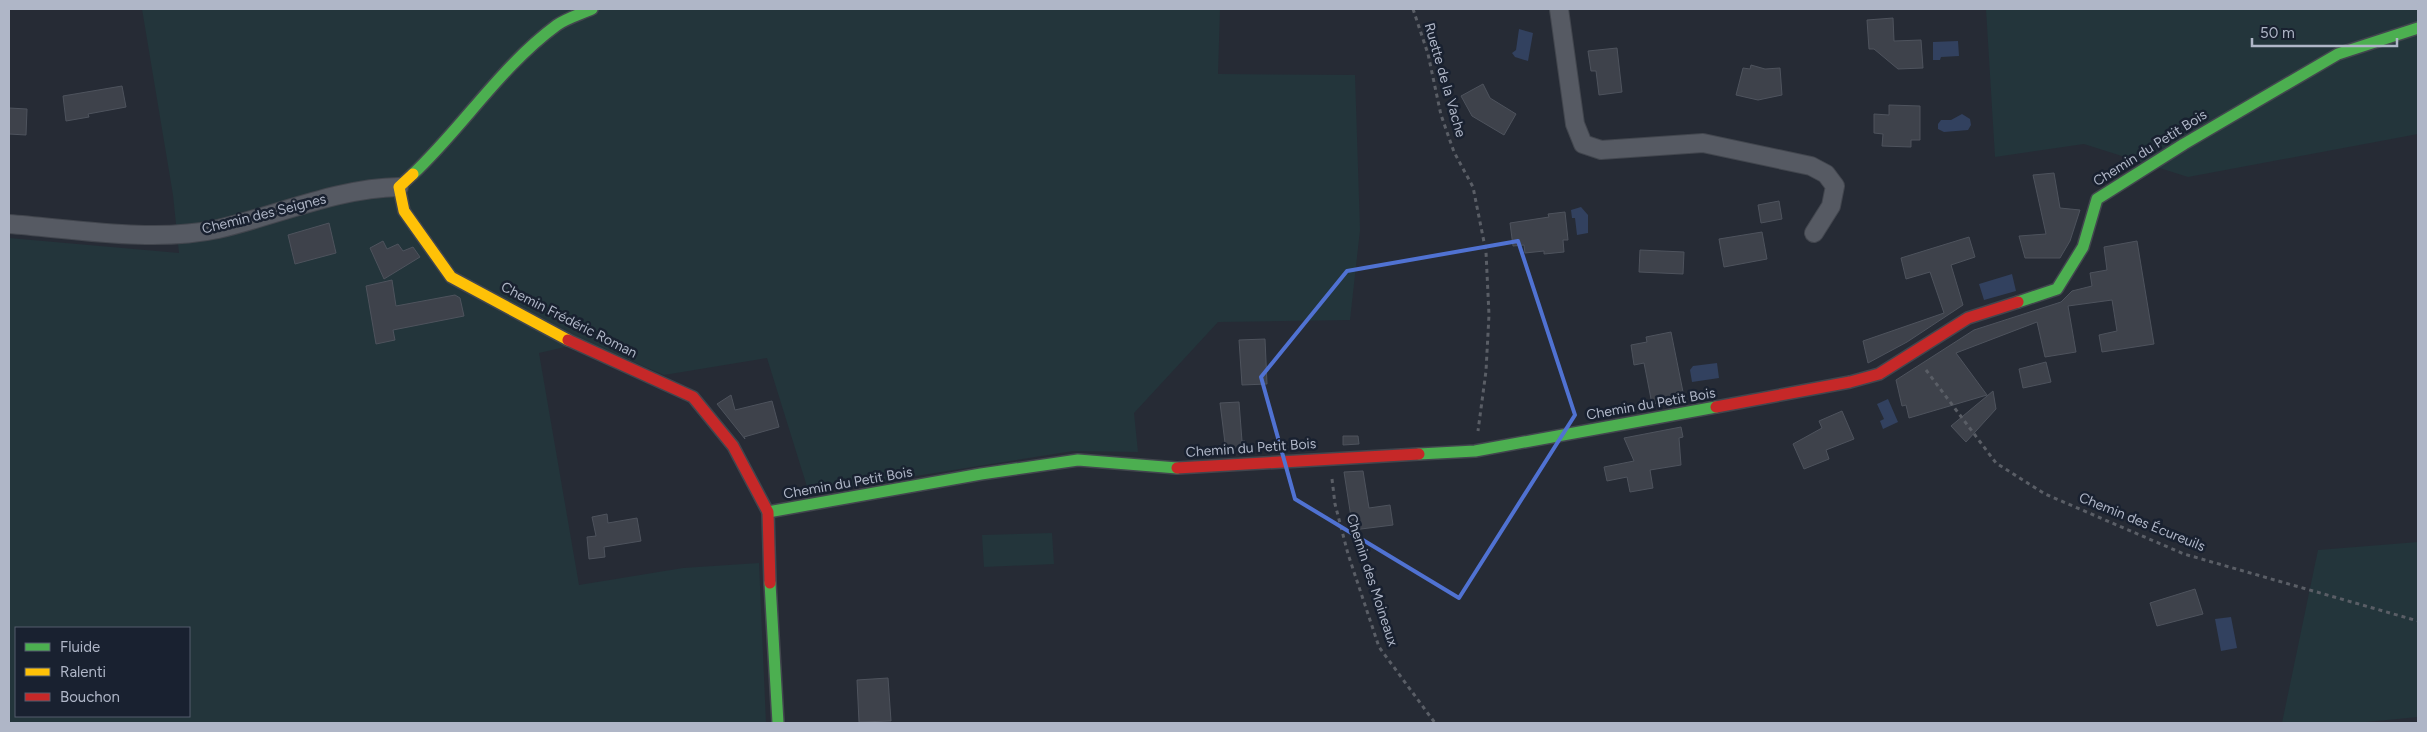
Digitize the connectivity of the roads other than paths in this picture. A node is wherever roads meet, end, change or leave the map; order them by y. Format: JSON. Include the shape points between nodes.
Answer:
{"nodes":[{"id":1,"x":592,"y":9,"type":"edge"},
{"id":2,"x":1559,"y":9,"type":"edge"},
{"id":3,"x":2418,"y":28,"type":"edge"},
{"id":4,"x":400,"y":187,"type":"junction"},
{"id":5,"x":9,"y":224,"type":"edge"},
{"id":6,"x":1814,"y":233,"type":"dead end"},
{"id":7,"x":768,"y":512,"type":"junction"},
{"id":8,"x":778,"y":723,"type":"edge"}],
"edges":[{"from":1,"to":4,"type":"street","via":[[559,24],[522,54],[441,148]]},
{"from":2,"to":6,"type":"street","via":[[1575,124],[1583,144],[1601,150],[1703,143],[1811,166],[1826,174],[1835,186],[1832,206]]},
{"from":3,"to":7,"type":"street","name":"Chemin du Petit Bois","via":[[2338,54],[2097,199],[2083,247],[2057,290],[1968,318],[1879,374],[1475,451],[1174,468],[1078,460]]},
{"from":4,"to":5,"type":"street","name":"Chemin des Seignes","via":[[371,188],[216,229],[143,236]]},
{"from":4,"to":7,"type":"street","name":"Chemin Frédéric Roman","via":[[404,211],[452,277],[570,341],[693,397],[733,446]]},
{"from":7,"to":8,"type":"street","name":"Chemin Frédéric Roman"}]}
